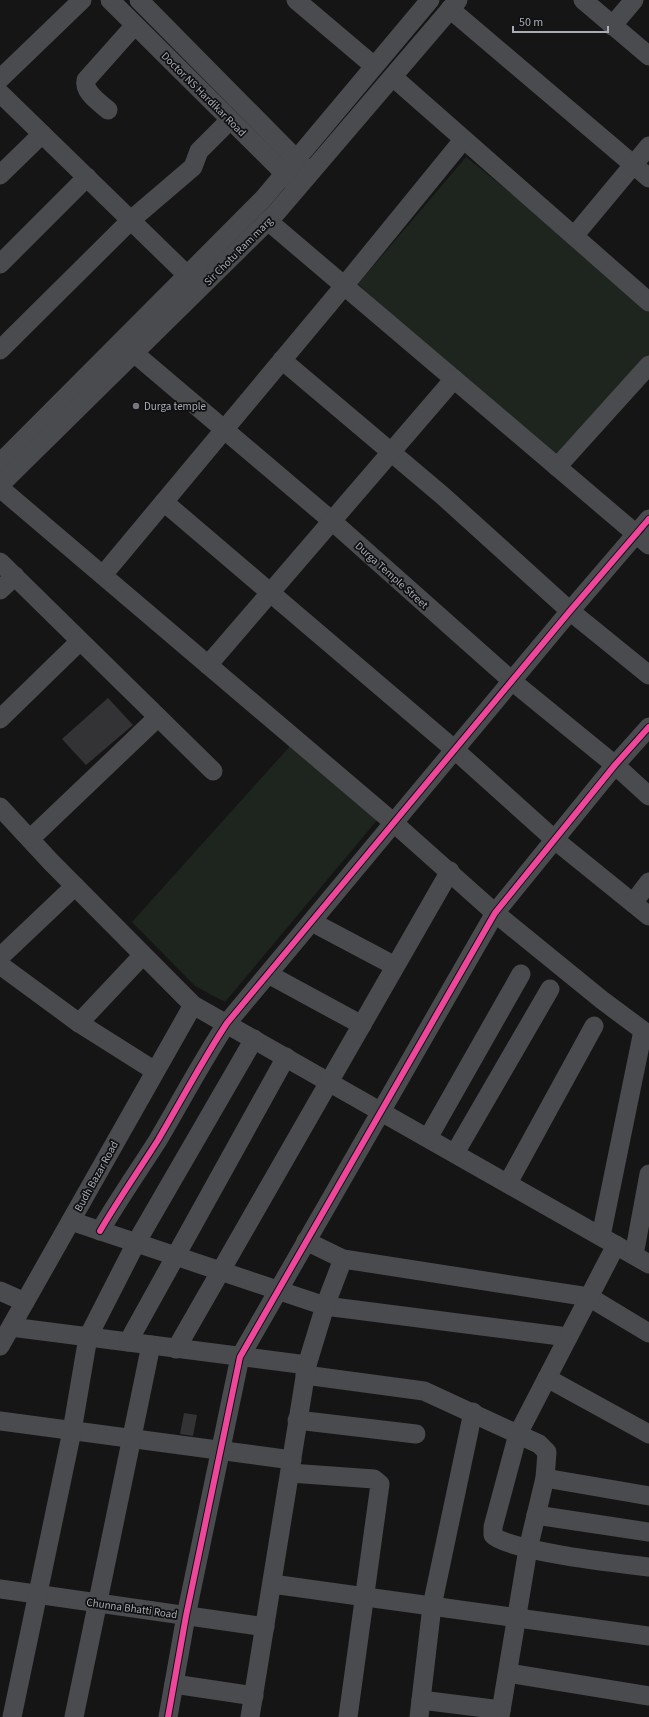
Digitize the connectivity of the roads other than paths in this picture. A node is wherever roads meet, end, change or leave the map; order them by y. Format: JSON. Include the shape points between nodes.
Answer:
{"nodes":[{"id":1,"x":82,"y":0,"type":"edge"},
{"id":2,"x":110,"y":0,"type":"edge"},
{"id":3,"x":139,"y":0,"type":"edge"},
{"id":4,"x":296,"y":0,"type":"edge"},
{"id":5,"x":430,"y":0,"type":"edge"},
{"id":6,"x":582,"y":0,"type":"edge"},
{"id":7,"x":634,"y":0,"type":"edge"},
{"id":8,"x":454,"y":4,"type":"edge"},
{"id":9,"x":135,"y":25,"type":"junction"},
{"id":10,"x":612,"y":26,"type":"junction"},
{"id":11,"x":649,"y":56,"type":"edge"},
{"id":12,"x":374,"y":66,"type":"junction"},
{"id":13,"x":393,"y":77,"type":"junction"},
{"id":14,"x":0,"y":79,"type":"edge"},
{"id":15,"x":0,"y":93,"type":"edge"},
{"id":16,"x":108,"y":110,"type":"dead end"},
{"id":17,"x":230,"y":120,"type":"junction"},
{"id":18,"x":42,"y":134,"type":"junction"},
{"id":19,"x":463,"y":140,"type":"junction"},
{"id":20,"x":649,"y":146,"type":"edge"},
{"id":21,"x":297,"y":159,"type":"junction"},
{"id":22,"x":633,"y":165,"type":"junction"},
{"id":23,"x":285,"y":173,"type":"junction"},
{"id":24,"x":310,"y":173,"type":"junction"},
{"id":25,"x":0,"y":175,"type":"edge"},
{"id":26,"x":87,"y":178,"type":"junction"},
{"id":27,"x":649,"y":178,"type":"edge"},
{"id":28,"x":298,"y":188,"type":"junction"},
{"id":29,"x":131,"y":220,"type":"junction"},
{"id":30,"x":268,"y":221,"type":"junction"},
{"id":31,"x":574,"y":236,"type":"junction"},
{"id":32,"x":0,"y":264,"type":"edge"},
{"id":33,"x":187,"y":275,"type":"junction"},
{"id":34,"x":344,"y":286,"type":"junction"},
{"id":35,"x":649,"y":302,"type":"edge"},
{"id":36,"x":0,"y":350,"type":"edge"},
{"id":37,"x":134,"y":353,"type":"junction"},
{"id":38,"x":282,"y":360,"type":"junction"},
{"id":39,"x":649,"y":364,"type":"edge"},
{"id":40,"x":454,"y":379,"type":"junction"},
{"id":41,"x":224,"y":430,"type":"junction"},
{"id":42,"x":391,"y":452,"type":"junction"},
{"id":43,"x":0,"y":463,"type":"edge"},
{"id":44,"x":557,"y":466,"type":"junction"},
{"id":45,"x":0,"y":485,"type":"edge"},
{"id":46,"x":0,"y":488,"type":"edge"},
{"id":47,"x":164,"y":502,"type":"junction"},
{"id":48,"x":649,"y":519,"type":"edge"},
{"id":49,"x":332,"y":521,"type":"junction"},
{"id":50,"x":643,"y":539,"type":"edge"},
{"id":51,"x":0,"y":562,"type":"edge"},
{"id":52,"x":14,"y":576,"type":"junction"},
{"id":53,"x":103,"y":576,"type":"junction"},
{"id":54,"x":0,"y":590,"type":"edge"},
{"id":55,"x":270,"y":593,"type":"junction"},
{"id":56,"x":570,"y":611,"type":"junction"},
{"id":57,"x":80,"y":641,"type":"junction"},
{"id":58,"x":208,"y":666,"type":"junction"},
{"id":59,"x":649,"y":675,"type":"edge"},
{"id":60,"x":512,"y":681,"type":"junction"},
{"id":61,"x":158,"y":717,"type":"junction"},
{"id":62,"x":0,"y":719,"type":"edge"},
{"id":63,"x":649,"y":727,"type":"edge"},
{"id":64,"x":456,"y":750,"type":"junction"},
{"id":65,"x":615,"y":765,"type":"junction"},
{"id":66,"x":212,"y":771,"type":"dead end"},
{"id":67,"x":649,"y":796,"type":"edge"},
{"id":68,"x":0,"y":807,"type":"edge"},
{"id":69,"x":394,"y":823,"type":"junction"},
{"id":70,"x":30,"y":839,"type":"junction"},
{"id":71,"x":555,"y":840,"type":"junction"},
{"id":72,"x":450,"y":871,"type":"junction"},
{"id":73,"x":649,"y":882,"type":"edge"},
{"id":74,"x":75,"y":886,"type":"junction"},
{"id":75,"x":632,"y":902,"type":"junction"},
{"id":76,"x":495,"y":913,"type":"junction"},
{"id":77,"x":649,"y":916,"type":"edge"},
{"id":78,"x":312,"y":922,"type":"junction"},
{"id":79,"x":143,"y":955,"type":"junction"},
{"id":80,"x":0,"y":957,"type":"edge"},
{"id":81,"x":0,"y":965,"type":"edge"},
{"id":82,"x":395,"y":966,"type":"junction"},
{"id":83,"x":268,"y":974,"type":"junction"},
{"id":84,"x":521,"y":974,"type":"dead end"},
{"id":85,"x":550,"y":989,"type":"dead end"},
{"id":86,"x":193,"y":1005,"type":"junction"},
{"id":87,"x":79,"y":1023,"type":"junction"},
{"id":88,"x":227,"y":1023,"type":"junction"},
{"id":89,"x":362,"y":1025,"type":"junction"},
{"id":90,"x":594,"y":1026,"type":"dead end"},
{"id":91,"x":646,"y":1033,"type":"edge"},
{"id":92,"x":254,"y":1039,"type":"junction"},
{"id":93,"x":286,"y":1057,"type":"junction"},
{"id":94,"x":155,"y":1071,"type":"junction"},
{"id":95,"x":330,"y":1082,"type":"junction"},
{"id":96,"x":380,"y":1111,"type":"junction"},
{"id":97,"x":428,"y":1138,"type":"junction"},
{"id":98,"x":455,"y":1153,"type":"junction"},
{"id":99,"x":649,"y":1174,"type":"edge"},
{"id":100,"x":508,"y":1183,"type":"junction"},
{"id":101,"x":71,"y":1221,"type":"junction"},
{"id":102,"x":100,"y":1231,"type":"junction"},
{"id":103,"x":609,"y":1240,"type":"junction"},
{"id":104,"x":306,"y":1241,"type":"junction"},
{"id":105,"x":136,"y":1243,"type":"junction"},
{"id":106,"x":176,"y":1256,"type":"junction"},
{"id":107,"x":343,"y":1259,"type":"junction"},
{"id":108,"x":642,"y":1259,"type":"edge"},
{"id":109,"x":220,"y":1272,"type":"junction"},
{"id":110,"x":279,"y":1291,"type":"junction"},
{"id":111,"x":0,"y":1292,"type":"edge"},
{"id":112,"x":589,"y":1298,"type":"junction"},
{"id":113,"x":25,"y":1302,"type":"junction"},
{"id":114,"x":325,"y":1306,"type":"junction"},
{"id":115,"x":11,"y":1327,"type":"junction"},
{"id":116,"x":649,"y":1333,"type":"edge"},
{"id":117,"x":88,"y":1337,"type":"junction"},
{"id":118,"x":568,"y":1337,"type":"junction"},
{"id":119,"x":128,"y":1342,"type":"junction"},
{"id":120,"x":151,"y":1345,"type":"junction"},
{"id":121,"x":0,"y":1346,"type":"edge"},
{"id":122,"x":176,"y":1348,"type":"junction"},
{"id":123,"x":240,"y":1357,"type":"junction"},
{"id":124,"x":306,"y":1370,"type":"junction"},
{"id":125,"x":547,"y":1378,"type":"junction"},
{"id":126,"x":473,"y":1412,"type":"junction"},
{"id":127,"x":297,"y":1420,"type":"junction"},
{"id":128,"x":0,"y":1421,"type":"edge"},
{"id":129,"x":72,"y":1431,"type":"junction"},
{"id":130,"x":416,"y":1434,"type":"dead end"},
{"id":131,"x":518,"y":1434,"type":"junction"},
{"id":132,"x":649,"y":1434,"type":"edge"},
{"id":133,"x":132,"y":1439,"type":"junction"},
{"id":134,"x":221,"y":1451,"type":"junction"},
{"id":135,"x":291,"y":1466,"type":"junction"},
{"id":136,"x":545,"y":1478,"type":"junction"},
{"id":137,"x":649,"y":1496,"type":"edge"},
{"id":138,"x":536,"y":1515,"type":"junction"},
{"id":139,"x":649,"y":1532,"type":"edge"},
{"id":140,"x":528,"y":1549,"type":"junction"},
{"id":141,"x":649,"y":1567,"type":"edge"},
{"id":142,"x":272,"y":1584,"type":"junction"},
{"id":143,"x":0,"y":1589,"type":"edge"},
{"id":144,"x":38,"y":1595,"type":"junction"},
{"id":145,"x":365,"y":1597,"type":"junction"},
{"id":146,"x":98,"y":1604,"type":"junction"},
{"id":147,"x":432,"y":1606,"type":"junction"},
{"id":148,"x":186,"y":1616,"type":"junction"},
{"id":149,"x":518,"y":1618,"type":"junction"},
{"id":150,"x":265,"y":1627,"type":"junction"},
{"id":151,"x":649,"y":1636,"type":"edge"},
{"id":152,"x":508,"y":1673,"type":"junction"},
{"id":153,"x":174,"y":1684,"type":"junction"},
{"id":154,"x":254,"y":1696,"type":"junction"},
{"id":155,"x":649,"y":1696,"type":"edge"},
{"id":156,"x":420,"y":1708,"type":"edge"},
{"id":157,"x":501,"y":1714,"type":"edge"},
{"id":158,"x":12,"y":1717,"type":"edge"},
{"id":159,"x":74,"y":1717,"type":"edge"},
{"id":160,"x":168,"y":1717,"type":"edge"},
{"id":161,"x":250,"y":1717,"type":"edge"},
{"id":162,"x":348,"y":1717,"type":"edge"}],
"edges":[{"from":1,"to":14,"type":"street"},
{"from":2,"to":9,"type":"street","name":"Doctor NS Hardikar Road"},
{"from":3,"to":21,"type":"street","name":"Doctor NS Hardikar Road"},
{"from":4,"to":12,"type":"street"},
{"from":5,"to":12,"type":"street","name":"Sir Chotu Ram marg"},
{"from":6,"to":10,"type":"street"},
{"from":7,"to":10,"type":"street"},
{"from":8,"to":13,"type":"street","name":"Sir Chotu Ram marg"},
{"from":8,"to":22,"type":"street"},
{"from":9,"to":16,"type":"street","via":[[86,80],[87,90]]},
{"from":9,"to":17,"type":"street","name":"Doctor NS Hardikar Road"},
{"from":10,"to":11,"type":"street"},
{"from":12,"to":21,"type":"street","name":"Sir Chotu Ram marg"},
{"from":13,"to":19,"type":"street"},
{"from":13,"to":24,"type":"street","name":"Sir Chotu Ram marg"},
{"from":15,"to":18,"type":"street"},
{"from":17,"to":23,"type":"street","name":"Doctor NS Hardikar Road"},
{"from":17,"to":29,"type":"street","via":[[199,151],[193,167]]},
{"from":18,"to":25,"type":"street"},
{"from":18,"to":26,"type":"street"},
{"from":19,"to":31,"type":"street"},
{"from":19,"to":34,"type":"street"},
{"from":20,"to":22,"type":"street"},
{"from":21,"to":23,"type":"street","name":"Sir Chotu Ram marg"},
{"from":21,"to":24,"type":"street","name":"Doctor NS Hardikar Road"},
{"from":22,"to":27,"type":"street"},
{"from":22,"to":31,"type":"street"},
{"from":23,"to":28,"type":"street","name":"Doctor NS Hardikar Road"},
{"from":23,"to":33,"type":"street","name":"Sir Chotu Ram marg","via":[[263,199]]},
{"from":24,"to":28,"type":"street","name":"Sir Chotu Ram marg"},
{"from":26,"to":29,"type":"street"},
{"from":26,"to":32,"type":"street"},
{"from":28,"to":30,"type":"street","name":"Sir Chotu Ram marg"},
{"from":29,"to":33,"type":"street"},
{"from":29,"to":36,"type":"street"},
{"from":30,"to":34,"type":"street"},
{"from":30,"to":37,"type":"street","name":"Sir Chotu Ram marg"},
{"from":31,"to":35,"type":"street"},
{"from":33,"to":43,"type":"street","name":"Sir Chotu Ram marg"},
{"from":34,"to":38,"type":"street"},
{"from":34,"to":40,"type":"street"},
{"from":37,"to":41,"type":"street","name":"Durga Temple Street"},
{"from":37,"to":45,"type":"street","name":"Sir Chotu Ram marg"},
{"from":38,"to":41,"type":"street"},
{"from":38,"to":42,"type":"street"},
{"from":39,"to":44,"type":"street"},
{"from":40,"to":42,"type":"street"},
{"from":40,"to":44,"type":"street"},
{"from":41,"to":47,"type":"street"},
{"from":41,"to":49,"type":"street","name":"Durga Temple Street"},
{"from":42,"to":49,"type":"street"},
{"from":42,"to":56,"type":"street"},
{"from":44,"to":50,"type":"street"},
{"from":46,"to":53,"type":"street"},
{"from":47,"to":53,"type":"street"},
{"from":47,"to":55,"type":"street"},
{"from":48,"to":50,"type":"street"},
{"from":49,"to":55,"type":"street"},
{"from":49,"to":60,"type":"street","name":"Durga Temple Street"},
{"from":50,"to":56,"type":"street"},
{"from":51,"to":52,"type":"street"},
{"from":52,"to":54,"type":"street"},
{"from":52,"to":57,"type":"street"},
{"from":53,"to":58,"type":"street"},
{"from":55,"to":58,"type":"street"},
{"from":55,"to":64,"type":"street"},
{"from":56,"to":59,"type":"street"},
{"from":56,"to":60,"type":"street"},
{"from":57,"to":61,"type":"street"},
{"from":57,"to":62,"type":"street"},
{"from":58,"to":69,"type":"street"},
{"from":60,"to":64,"type":"street"},
{"from":60,"to":65,"type":"street","name":"Durga Temple Street"},
{"from":61,"to":66,"type":"street"},
{"from":61,"to":70,"type":"street"},
{"from":63,"to":65,"type":"street"},
{"from":64,"to":69,"type":"street"},
{"from":64,"to":71,"type":"street"},
{"from":65,"to":67,"type":"street","name":"Durga Temple Street"},
{"from":65,"to":71,"type":"street"},
{"from":68,"to":70,"type":"street"},
{"from":69,"to":72,"type":"street"},
{"from":69,"to":78,"type":"street"},
{"from":70,"to":74,"type":"street"},
{"from":71,"to":75,"type":"street"},
{"from":71,"to":76,"type":"street"},
{"from":72,"to":76,"type":"street"},
{"from":72,"to":82,"type":"street"},
{"from":73,"to":75,"type":"street"},
{"from":74,"to":79,"type":"street"},
{"from":74,"to":80,"type":"street"},
{"from":75,"to":77,"type":"street"},
{"from":76,"to":91,"type":"street"},
{"from":76,"to":96,"type":"street"},
{"from":78,"to":82,"type":"street"},
{"from":78,"to":83,"type":"street"},
{"from":79,"to":86,"type":"street"},
{"from":79,"to":87,"type":"street"},
{"from":81,"to":87,"type":"street"},
{"from":82,"to":89,"type":"street"},
{"from":83,"to":88,"type":"street"},
{"from":83,"to":89,"type":"street"},
{"from":84,"to":97,"type":"street"},
{"from":85,"to":98,"type":"street"},
{"from":86,"to":88,"type":"street"},
{"from":86,"to":94,"type":"street","name":"Budh Bazar Road"},
{"from":87,"to":94,"type":"street"},
{"from":88,"to":92,"type":"street"},
{"from":88,"to":102,"type":"street","via":[[199,1066],[158,1140]]},
{"from":89,"to":95,"type":"street"},
{"from":90,"to":100,"type":"street"},
{"from":91,"to":103,"type":"street"},
{"from":92,"to":93,"type":"street"},
{"from":92,"to":105,"type":"street"},
{"from":93,"to":95,"type":"street"},
{"from":93,"to":106,"type":"street"},
{"from":94,"to":101,"type":"street","name":"Budh Bazar Road"},
{"from":95,"to":96,"type":"street"},
{"from":95,"to":109,"type":"street"},
{"from":96,"to":97,"type":"street"},
{"from":96,"to":104,"type":"street"},
{"from":97,"to":98,"type":"street"},
{"from":98,"to":100,"type":"street"},
{"from":99,"to":108,"type":"street"},
{"from":100,"to":103,"type":"street"},
{"from":101,"to":102,"type":"street"},
{"from":101,"to":113,"type":"street","name":"Budh Bazar Road"},
{"from":102,"to":105,"type":"street"},
{"from":103,"to":108,"type":"street"},
{"from":103,"to":112,"type":"street"},
{"from":104,"to":107,"type":"street"},
{"from":104,"to":110,"type":"street"},
{"from":105,"to":106,"type":"street"},
{"from":105,"to":117,"type":"street"},
{"from":106,"to":109,"type":"street"},
{"from":106,"to":119,"type":"street"},
{"from":107,"to":112,"type":"street"},
{"from":107,"to":114,"type":"street"},
{"from":109,"to":110,"type":"street"},
{"from":109,"to":122,"type":"street"},
{"from":110,"to":114,"type":"street"},
{"from":110,"to":123,"type":"street"},
{"from":111,"to":113,"type":"street"},
{"from":112,"to":116,"type":"street"},
{"from":112,"to":118,"type":"street"},
{"from":113,"to":115,"type":"street","name":"Budh Bazar Road"},
{"from":114,"to":118,"type":"street"},
{"from":114,"to":124,"type":"street"},
{"from":115,"to":117,"type":"street"},
{"from":115,"to":121,"type":"street","name":"Budh Bazar Road"},
{"from":117,"to":119,"type":"street"},
{"from":117,"to":129,"type":"street"},
{"from":118,"to":125,"type":"street"},
{"from":119,"to":120,"type":"street"},
{"from":120,"to":122,"type":"street"},
{"from":120,"to":133,"type":"street"},
{"from":122,"to":123,"type":"street"},
{"from":123,"to":124,"type":"street"},
{"from":123,"to":134,"type":"street"},
{"from":124,"to":126,"type":"street","via":[[424,1391]]},
{"from":124,"to":127,"type":"street"},
{"from":125,"to":131,"type":"street"},
{"from":125,"to":132,"type":"street"},
{"from":126,"to":131,"type":"street"},
{"from":126,"to":147,"type":"street"},
{"from":127,"to":130,"type":"street"},
{"from":127,"to":135,"type":"street"},
{"from":128,"to":129,"type":"street"},
{"from":129,"to":133,"type":"street"},
{"from":129,"to":144,"type":"street"},
{"from":131,"to":136,"type":"street","via":[[539,1444],[547,1452]]},
{"from":131,"to":140,"type":"street","via":[[493,1535],[504,1542]]},
{"from":133,"to":134,"type":"street"},
{"from":133,"to":146,"type":"street"},
{"from":134,"to":135,"type":"street"},
{"from":134,"to":148,"type":"street"},
{"from":135,"to":142,"type":"street"},
{"from":135,"to":145,"type":"street","via":[[378,1481],[380,1486]]},
{"from":136,"to":137,"type":"street"},
{"from":136,"to":138,"type":"street"},
{"from":138,"to":139,"type":"street"},
{"from":138,"to":140,"type":"street"},
{"from":140,"to":141,"type":"street"},
{"from":140,"to":149,"type":"street"},
{"from":142,"to":145,"type":"street"},
{"from":142,"to":150,"type":"street"},
{"from":143,"to":144,"type":"street","name":"Chunna Bhatti Road"},
{"from":144,"to":146,"type":"street","name":"Chunna Bhatti Road"},
{"from":144,"to":158,"type":"street"},
{"from":145,"to":147,"type":"street"},
{"from":145,"to":162,"type":"street"},
{"from":146,"to":148,"type":"street","name":"Chunna Bhatti Road"},
{"from":146,"to":159,"type":"street"},
{"from":147,"to":149,"type":"street"},
{"from":147,"to":156,"type":"street"},
{"from":148,"to":150,"type":"street","name":"Chunna Bhatti Road"},
{"from":148,"to":153,"type":"street"},
{"from":149,"to":151,"type":"street"},
{"from":149,"to":152,"type":"street"},
{"from":150,"to":154,"type":"street"},
{"from":152,"to":155,"type":"street"},
{"from":152,"to":157,"type":"street"},
{"from":153,"to":154,"type":"street"},
{"from":153,"to":160,"type":"street"},
{"from":154,"to":161,"type":"street"},
{"from":156,"to":157,"type":"street"}]}
